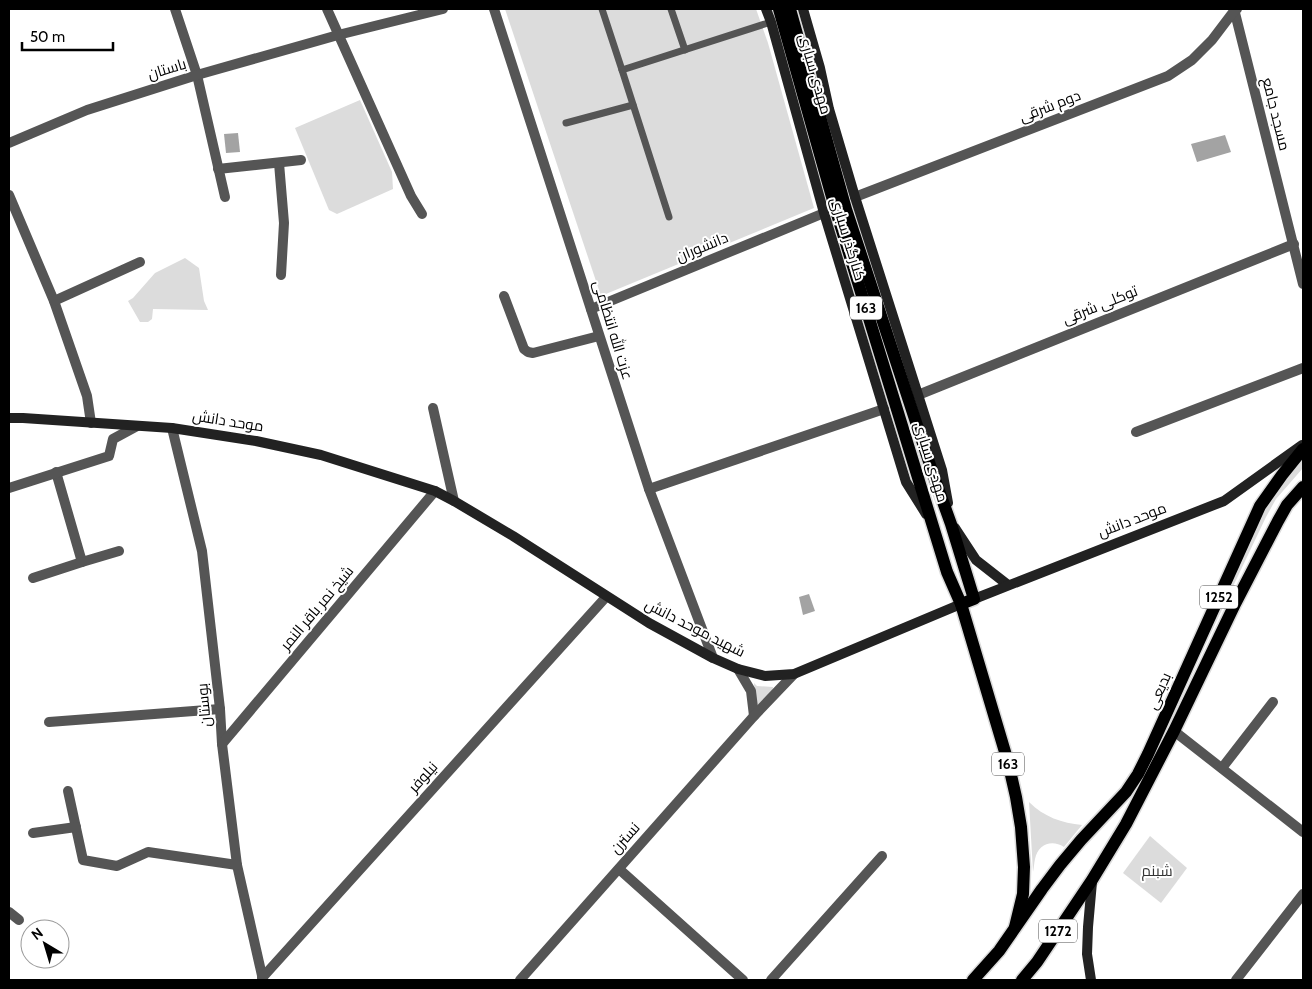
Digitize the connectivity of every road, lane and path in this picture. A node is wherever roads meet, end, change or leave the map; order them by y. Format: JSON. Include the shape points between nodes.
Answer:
{"nodes":[{"id":1,"x":175,"y":9,"type":"edge"},
{"id":2,"x":327,"y":9,"type":"edge"},
{"id":3,"x":443,"y":9,"type":"edge"},
{"id":4,"x":494,"y":9,"type":"edge"},
{"id":5,"x":602,"y":9,"type":"edge"},
{"id":6,"x":671,"y":9,"type":"edge"},
{"id":7,"x":766,"y":9,"type":"edge"},
{"id":8,"x":779,"y":9,"type":"edge"},
{"id":9,"x":802,"y":9,"type":"edge"},
{"id":10,"x":1235,"y":9,"type":"edge"},
{"id":11,"x":771,"y":22,"type":"junction"},
{"id":12,"x":338,"y":35,"type":"junction"},
{"id":13,"x":685,"y":50,"type":"junction"},
{"id":14,"x":622,"y":70,"type":"junction"},
{"id":15,"x":197,"y":75,"type":"junction"},
{"id":16,"x":633,"y":105,"type":"junction"},
{"id":17,"x":566,"y":123,"type":"dead end"},
{"id":18,"x":9,"y":143,"type":"edge"},
{"id":19,"x":301,"y":160,"type":"dead end"},
{"id":20,"x":279,"y":162,"type":"junction"},
{"id":21,"x":218,"y":169,"type":"junction"},
{"id":22,"x":9,"y":195,"type":"edge"},
{"id":23,"x":855,"y":197,"type":"junction"},
{"id":24,"x":225,"y":198,"type":"dead end"},
{"id":25,"x":824,"y":213,"type":"junction"},
{"id":26,"x":422,"y":214,"type":"dead end"},
{"id":27,"x":669,"y":217,"type":"dead end"},
{"id":28,"x":1294,"y":244,"type":"junction"},
{"id":29,"x":140,"y":262,"type":"dead end"},
{"id":30,"x":281,"y":275,"type":"dead end"},
{"id":31,"x":1303,"y":284,"type":"edge"},
{"id":32,"x":504,"y":296,"type":"dead end"},
{"id":33,"x":54,"y":301,"type":"junction"},
{"id":34,"x":591,"y":309,"type":"junction"},
{"id":35,"x":599,"y":336,"type":"junction"},
{"id":36,"x":1303,"y":368,"type":"edge"},
{"id":37,"x":918,"y":395,"type":"junction"},
{"id":38,"x":433,"y":408,"type":"dead end"},
{"id":39,"x":884,"y":409,"type":"junction"},
{"id":40,"x":9,"y":418,"type":"edge"},
{"id":41,"x":91,"y":422,"type":"junction"},
{"id":42,"x":137,"y":426,"type":"junction"},
{"id":43,"x":172,"y":428,"type":"junction"},
{"id":44,"x":1136,"y":432,"type":"dead end"},
{"id":45,"x":1303,"y":444,"type":"edge"},
{"id":46,"x":1303,"y":449,"type":"edge"},
{"id":47,"x":56,"y":472,"type":"junction"},
{"id":48,"x":1303,"y":487,"type":"edge"},
{"id":49,"x":9,"y":488,"type":"edge"},
{"id":50,"x":649,"y":489,"type":"junction"},
{"id":51,"x":436,"y":491,"type":"junction"},
{"id":52,"x":454,"y":501,"type":"junction"},
{"id":53,"x":952,"y":524,"type":"junction"},
{"id":54,"x":935,"y":529,"type":"junction"},
{"id":55,"x":120,"y":551,"type":"dead end"},
{"id":56,"x":82,"y":562,"type":"junction"},
{"id":57,"x":33,"y":578,"type":"dead end"},
{"id":58,"x":1008,"y":585,"type":"junction"},
{"id":59,"x":606,"y":596,"type":"junction"},
{"id":60,"x":974,"y":599,"type":"junction"},
{"id":61,"x":961,"y":604,"type":"junction"},
{"id":62,"x":713,"y":658,"type":"junction"},
{"id":63,"x":738,"y":669,"type":"junction"},
{"id":64,"x":794,"y":674,"type":"junction"},
{"id":65,"x":1273,"y":702,"type":"dead end"},
{"id":66,"x":220,"y":709,"type":"junction"},
{"id":67,"x":754,"y":716,"type":"junction"},
{"id":68,"x":49,"y":722,"type":"dead end"},
{"id":69,"x":1174,"y":731,"type":"junction"},
{"id":70,"x":222,"y":744,"type":"junction"},
{"id":71,"x":1222,"y":768,"type":"junction"},
{"id":72,"x":68,"y":791,"type":"dead end"},
{"id":73,"x":76,"y":827,"type":"junction"},
{"id":74,"x":1303,"y":832,"type":"edge"},
{"id":75,"x":33,"y":833,"type":"dead end"},
{"id":76,"x":882,"y":856,"type":"dead end"},
{"id":77,"x":237,"y":865,"type":"junction"},
{"id":78,"x":618,"y":869,"type":"junction"},
{"id":79,"x":1092,"y":880,"type":"junction"},
{"id":80,"x":1303,"y":894,"type":"edge"},
{"id":81,"x":9,"y":912,"type":"edge"},
{"id":82,"x":19,"y":920,"type":"dead end"},
{"id":83,"x":1015,"y":927,"type":"junction"},
{"id":84,"x":262,"y":979,"type":"edge"},
{"id":85,"x":520,"y":980,"type":"edge"},
{"id":86,"x":743,"y":980,"type":"edge"},
{"id":87,"x":771,"y":980,"type":"edge"},
{"id":88,"x":973,"y":980,"type":"edge"},
{"id":89,"x":1022,"y":980,"type":"edge"},
{"id":90,"x":1091,"y":980,"type":"edge"},
{"id":91,"x":1236,"y":980,"type":"edge"}],
"edges":[{"from":1,"to":15,"type":"street"},
{"from":2,"to":12,"type":"street"},
{"from":3,"to":12,"type":"street","name":"باستان"},
{"from":4,"to":34,"type":"street","name":"عزت الله انتظامی"},
{"from":5,"to":14,"type":"lane"},
{"from":6,"to":13,"type":"lane"},
{"from":7,"to":11,"type":"main road","name":"کنارگذر سباری"},
{"from":8,"to":54,"type":"main road","name":"مهدی سباری","number":"163","via":[[836,211]]},
{"from":9,"to":23,"type":"main road","name":"کنارگذر سباری"},
{"from":9,"to":53,"type":"main road","name":"مهدی سباری","number":"163","via":[[846,209]]},
{"from":10,"to":23,"type":"street","name":"دوم شرقی","via":[[1192,60],[1168,76]]},
{"from":10,"to":28,"type":"street","name":"مسجد جامع"},
{"from":11,"to":13,"type":"lane"},
{"from":11,"to":25,"type":"main road","name":"کنارگذر سباری"},
{"from":12,"to":15,"type":"street","name":"باستان"},
{"from":12,"to":26,"type":"street"},
{"from":13,"to":14,"type":"lane"},
{"from":14,"to":16,"type":"lane"},
{"from":15,"to":18,"type":"street","name":"باستان","via":[[87,110]]},
{"from":15,"to":21,"type":"street"},
{"from":16,"to":17,"type":"lane"},
{"from":16,"to":27,"type":"lane"},
{"from":19,"to":20,"type":"street"},
{"from":20,"to":21,"type":"street"},
{"from":20,"to":30,"type":"street","via":[[284,223]]},
{"from":21,"to":24,"type":"street"},
{"from":22,"to":33,"type":"street"},
{"from":23,"to":37,"type":"main road","name":"کنارگذر سباری"},
{"from":25,"to":34,"type":"street","name":"دانشوران"},
{"from":25,"to":39,"type":"main road","name":"کنارگذر سباری"},
{"from":28,"to":31,"type":"street","name":"مسجد جامع"},
{"from":28,"to":37,"type":"street","name":"توکلی شرقی"},
{"from":29,"to":33,"type":"street"},
{"from":32,"to":35,"type":"street","via":[[528,352],[533,354]]},
{"from":33,"to":41,"type":"street","via":[[87,396]]},
{"from":34,"to":35,"type":"street","name":"عزت الله انتظامی"},
{"from":35,"to":50,"type":"street","name":"عزت الله انتظامی"},
{"from":36,"to":44,"type":"street"},
{"from":37,"to":53,"type":"main road","name":"کنارگذر سباری","via":[[942,470]]},
{"from":38,"to":52,"type":"street"},
{"from":39,"to":50,"type":"street"},
{"from":39,"to":54,"type":"main road","name":"کنارگذر سباری","via":[[906,482]]},
{"from":40,"to":41,"type":"main road","name":"موحد دانش"},
{"from":41,"to":42,"type":"main road","name":"موحد دانش"},
{"from":42,"to":43,"type":"main road","name":"موحد دانش"},
{"from":42,"to":47,"type":"street","via":[[113,438],[109,456]]},
{"from":43,"to":51,"type":"main road","name":"موحد دانش","via":[[321,455]]},
{"from":43,"to":66,"type":"street","name":"بوستان","via":[[202,551]]},
{"from":45,"to":58,"type":"main road","name":"موحد دانش","via":[[1224,501]]},
{"from":46,"to":83,"type":"main road","name":"بدیعی","number":"1252","via":[[1260,506],[1138,774],[1114,806],[1060,865]]},
{"from":47,"to":49,"type":"street"},
{"from":47,"to":56,"type":"street"},
{"from":48,"to":69,"type":"main road","name":"بدیعی","number":"1252","via":[[1278,520]]},
{"from":50,"to":62,"type":"street","name":"عزت الله انتظامی"},
{"from":51,"to":52,"type":"main road","name":"شهید موحد دانش"},
{"from":51,"to":70,"type":"street","name":"شیخ نمر باقر النمر"},
{"from":52,"to":59,"type":"main road","name":"شهید موحد دانش"},
{"from":53,"to":58,"type":"main road","via":[[976,560]]},
{"from":53,"to":60,"type":"main road","name":"مهدی سباری","number":"163"},
{"from":54,"to":61,"type":"main road","name":"مهدی سباری","number":"163","via":[[947,572]]},
{"from":55,"to":56,"type":"street"},
{"from":56,"to":57,"type":"street"},
{"from":58,"to":60,"type":"main road","name":"موحد دانش"},
{"from":59,"to":62,"type":"main road","name":"شهید موحد دانش"},
{"from":59,"to":84,"type":"street","name":"نیلوفر"},
{"from":60,"to":61,"type":"main road","name":"موحد دانش"},
{"from":61,"to":64,"type":"main road","name":"شهید موحد دانش"},
{"from":61,"to":83,"type":"main road","name":"مهدی سباری","number":"163","via":[[1008,762],[1020,820],[1023,894]]},
{"from":62,"to":63,"type":"main road","name":"شهید موحد دانش"},
{"from":63,"to":64,"type":"main road","name":"شهید موحد دانش","via":[[765,676]]},
{"from":63,"to":67,"type":"street","via":[[751,691]]},
{"from":64,"to":67,"type":"street","name":"نسترن"},
{"from":65,"to":71,"type":"street"},
{"from":66,"to":68,"type":"street"},
{"from":66,"to":70,"type":"street","name":"بوستان"},
{"from":67,"to":78,"type":"street","name":"نسترن"},
{"from":69,"to":71,"type":"street"},
{"from":69,"to":79,"type":"main road","name":"بدیعی","number":"1252","via":[[1126,824]]},
{"from":70,"to":77,"type":"street","name":"بوستان"},
{"from":71,"to":74,"type":"street"},
{"from":72,"to":73,"type":"street"},
{"from":73,"to":75,"type":"street"},
{"from":73,"to":77,"type":"street","via":[[83,860],[117,866],[148,852]]},
{"from":76,"to":87,"type":"street"},
{"from":77,"to":84,"type":"street","name":"بوستان"},
{"from":78,"to":85,"type":"street","name":"نسترن"},
{"from":78,"to":86,"type":"street"},
{"from":79,"to":89,"type":"main road","number":"1272"},
{"from":79,"to":90,"type":"main road","via":[[1087,954]]},
{"from":80,"to":91,"type":"street"},
{"from":81,"to":82,"type":"street"},
{"from":83,"to":88,"type":"main road","name":"بدیعی"}]}
